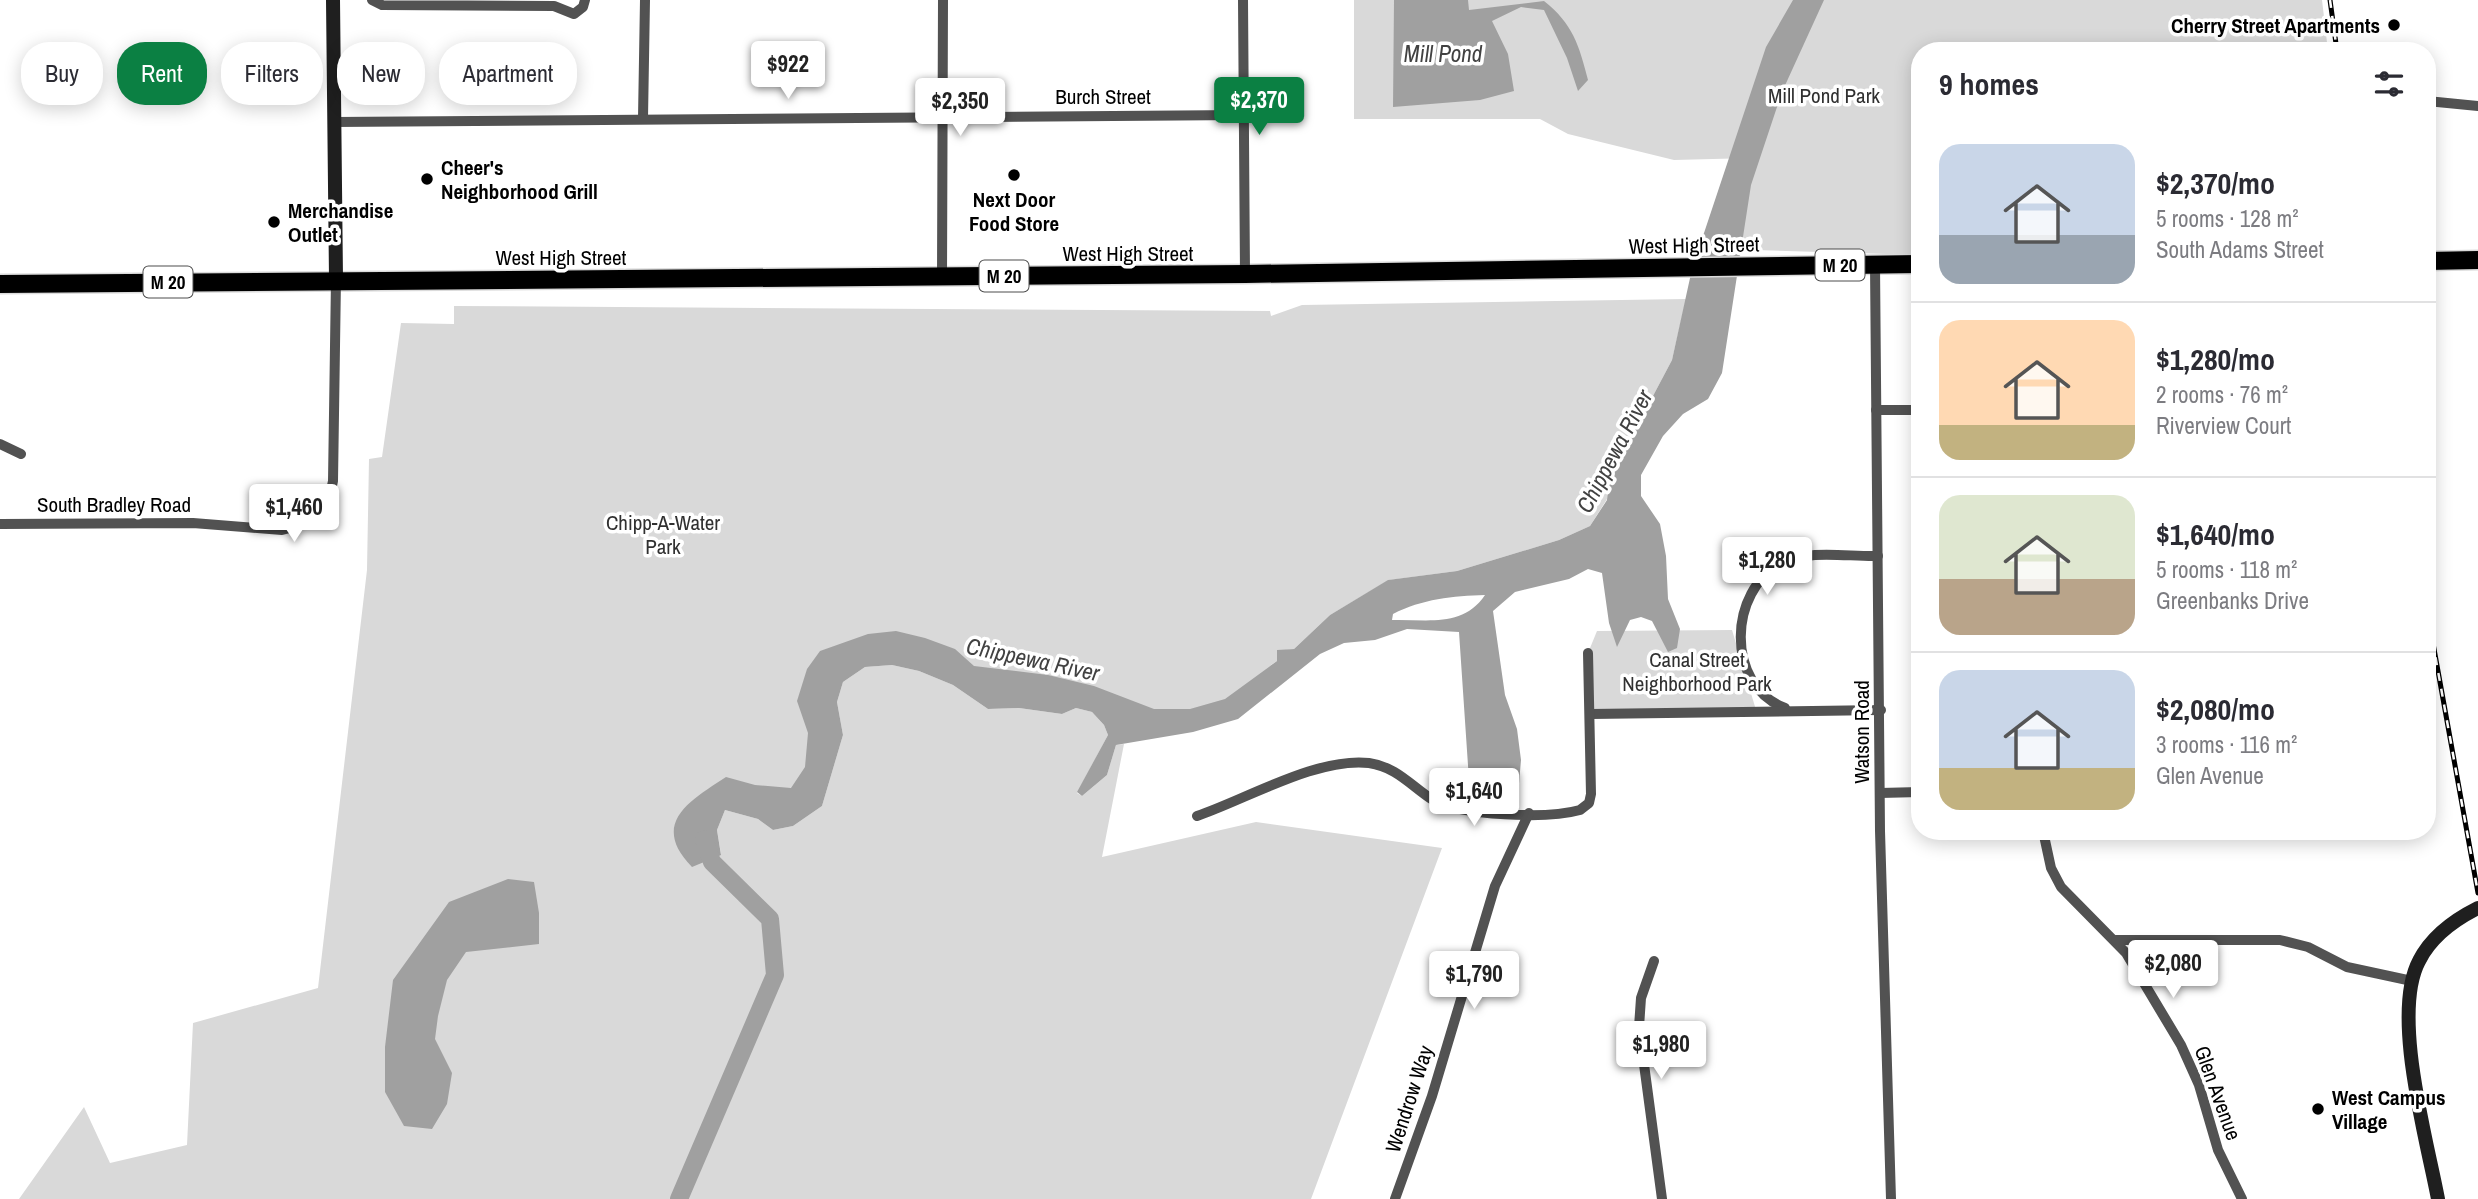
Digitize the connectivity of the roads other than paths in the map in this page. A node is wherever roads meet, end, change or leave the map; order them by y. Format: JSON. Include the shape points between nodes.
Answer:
{"nodes":[{"id":1,"x":333,"y":0,"type":"edge"},
{"id":2,"x":372,"y":0,"type":"edge"},
{"id":3,"x":585,"y":0,"type":"edge"},
{"id":4,"x":645,"y":0,"type":"edge"},
{"id":5,"x":943,"y":0,"type":"edge"},
{"id":6,"x":1243,"y":0,"type":"edge"},
{"id":7,"x":2436,"y":102,"type":"edge"},
{"id":8,"x":2478,"y":106,"type":"edge"},
{"id":9,"x":1243,"y":115,"type":"junction"},
{"id":10,"x":945,"y":116,"type":"junction"},
{"id":11,"x":643,"y":118,"type":"junction"},
{"id":12,"x":334,"y":122,"type":"junction"},
{"id":13,"x":2478,"y":260,"type":"edge"},
{"id":14,"x":2436,"y":261,"type":"edge"},
{"id":15,"x":1911,"y":264,"type":"edge"},
{"id":16,"x":1875,"y":265,"type":"junction"},
{"id":17,"x":1245,"y":274,"type":"junction"},
{"id":18,"x":942,"y":277,"type":"junction"},
{"id":19,"x":336,"y":279,"type":"junction"},
{"id":20,"x":0,"y":284,"type":"edge"},
{"id":21,"x":1876,"y":410,"type":"junction"},
{"id":22,"x":1911,"y":410,"type":"edge"},
{"id":23,"x":0,"y":444,"type":"edge"},
{"id":24,"x":21,"y":454,"type":"dead end"},
{"id":25,"x":0,"y":524,"type":"edge"},
{"id":26,"x":1878,"y":556,"type":"junction"},
{"id":27,"x":1588,"y":653,"type":"dead end"},
{"id":28,"x":1794,"y":710,"type":"junction"},
{"id":29,"x":1881,"y":710,"type":"junction"},
{"id":30,"x":1591,"y":714,"type":"junction"},
{"id":31,"x":1911,"y":792,"type":"edge"},
{"id":32,"x":1880,"y":793,"type":"junction"},
{"id":33,"x":1529,"y":813,"type":"junction"},
{"id":34,"x":1197,"y":816,"type":"dead end"},
{"id":35,"x":2045,"y":840,"type":"edge"},
{"id":36,"x":2478,"y":908,"type":"edge"},
{"id":37,"x":2116,"y":940,"type":"junction"},
{"id":38,"x":1654,"y":961,"type":"dead end"},
{"id":39,"x":2412,"y":981,"type":"junction"},
{"id":40,"x":1395,"y":1199,"type":"edge"},
{"id":41,"x":1661,"y":1199,"type":"edge"},
{"id":42,"x":1891,"y":1199,"type":"edge"},
{"id":43,"x":2242,"y":1199,"type":"edge"},
{"id":44,"x":2438,"y":1199,"type":"edge"}],
"edges":[{"from":1,"to":12,"type":"street"},
{"from":2,"to":3,"type":"street","via":[[382,5],[554,6],[574,14]]},
{"from":4,"to":11,"type":"street"},
{"from":5,"to":10,"type":"street"},
{"from":6,"to":9,"type":"street"},
{"from":7,"to":8,"type":"street"},
{"from":9,"to":10,"type":"street","name":"Burch Street"},
{"from":9,"to":17,"type":"street"},
{"from":10,"to":11,"type":"street","name":"Burch Street"},
{"from":10,"to":18,"type":"street"},
{"from":11,"to":12,"type":"street","name":"Burch Street"},
{"from":12,"to":19,"type":"street"},
{"from":13,"to":14,"type":"main road"},
{"from":15,"to":16,"type":"main road","name":"West High Street","number":"M 20"},
{"from":16,"to":17,"type":"main road","name":"West High Street","number":"M 20"},
{"from":16,"to":21,"type":"street","name":"Watson Road"},
{"from":17,"to":18,"type":"main road","name":"West High Street","number":"M 20"},
{"from":18,"to":19,"type":"main road","name":"West High Street","number":"M 20"},
{"from":19,"to":20,"type":"main road","number":"M 20"},
{"from":19,"to":25,"type":"street","name":"South Bradley Road","via":[[333,481],[327,509],[313,522],[282,530],[193,523]]},
{"from":21,"to":22,"type":"street"},
{"from":21,"to":26,"type":"street","name":"Watson Road"},
{"from":23,"to":24,"type":"street"},
{"from":26,"to":28,"type":"street","via":[[1790,560],[1769,571],[1746,602],[1740,641],[1752,678],[1769,700]]},
{"from":26,"to":29,"type":"street","name":"Watson Road"},
{"from":27,"to":30,"type":"street"},
{"from":28,"to":29,"type":"street"},
{"from":28,"to":30,"type":"street"},
{"from":29,"to":32,"type":"street","name":"Watson Road"},
{"from":30,"to":33,"type":"street","via":[[1588,803],[1575,812]]},
{"from":31,"to":32,"type":"street"},
{"from":32,"to":42,"type":"street","name":"Watson Road"},
{"from":33,"to":34,"type":"street","via":[[1456,810],[1390,769],[1357,763],[1312,772]]},
{"from":33,"to":40,"type":"street","name":"Wendrow Way","via":[[1492,897],[1432,1097]]},
{"from":35,"to":37,"type":"street","name":"Glen Avenue","via":[[2061,887]]},
{"from":36,"to":39,"type":"street","via":[[2430,944]]},
{"from":37,"to":39,"type":"street","via":[[2280,940],[2308,947],[2347,967]]},
{"from":37,"to":43,"type":"street","name":"Glen Avenue","via":[[2136,966],[2188,1059],[2215,1143]]},
{"from":38,"to":41,"type":"street","via":[[1642,998],[1639,1027]]},
{"from":39,"to":44,"type":"street","via":[[2412,1057]]}]}
